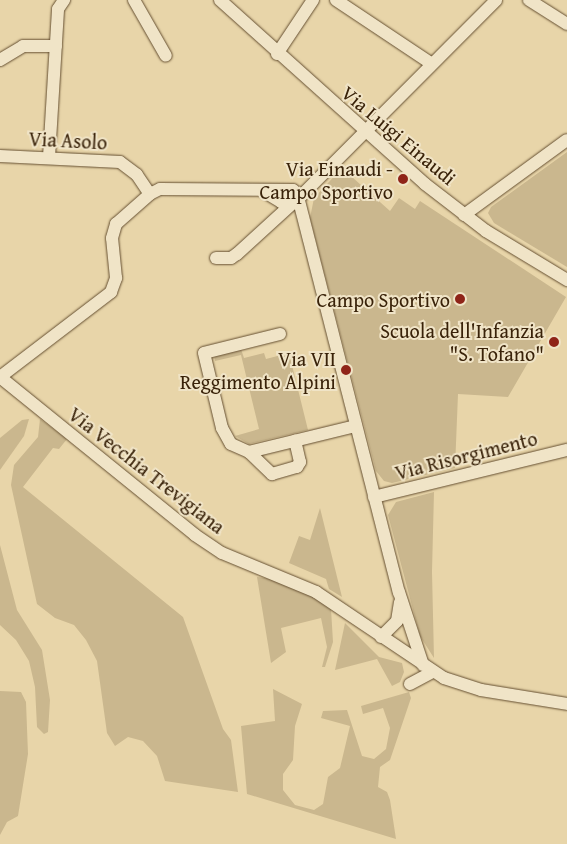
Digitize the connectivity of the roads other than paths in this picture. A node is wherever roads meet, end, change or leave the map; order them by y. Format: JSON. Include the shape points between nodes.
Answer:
{"nodes":[{"id":1,"x":64,"y":0,"type":"edge"},
{"id":2,"x":134,"y":0,"type":"edge"},
{"id":3,"x":220,"y":0,"type":"edge"},
{"id":4,"x":312,"y":0,"type":"edge"},
{"id":5,"x":336,"y":0,"type":"edge"},
{"id":6,"x":496,"y":0,"type":"edge"},
{"id":7,"x":529,"y":0,"type":"edge"},
{"id":8,"x":227,"y":5,"type":"edge"},
{"id":9,"x":567,"y":24,"type":"edge"},
{"id":10,"x":56,"y":46,"type":"junction"},
{"id":11,"x":277,"y":54,"type":"junction"},
{"id":12,"x":166,"y":56,"type":"dead end"},
{"id":13,"x":0,"y":60,"type":"edge"},
{"id":14,"x":432,"y":64,"type":"junction"},
{"id":15,"x":364,"y":132,"type":"junction"},
{"id":16,"x":567,"y":140,"type":"edge"},
{"id":17,"x":0,"y":156,"type":"edge"},
{"id":18,"x":49,"y":157,"type":"junction"},
{"id":19,"x":150,"y":194,"type":"junction"},
{"id":20,"x":300,"y":195,"type":"junction"},
{"id":21,"x":464,"y":215,"type":"junction"},
{"id":22,"x":216,"y":258,"type":"dead end"},
{"id":23,"x":567,"y":280,"type":"edge"},
{"id":24,"x":280,"y":334,"type":"dead end"},
{"id":25,"x":0,"y":377,"type":"edge"},
{"id":26,"x":356,"y":426,"type":"junction"},
{"id":27,"x":296,"y":441,"type":"junction"},
{"id":28,"x":567,"y":450,"type":"edge"},
{"id":29,"x":249,"y":452,"type":"junction"},
{"id":30,"x":374,"y":497,"type":"junction"},
{"id":31,"x":399,"y":592,"type":"junction"},
{"id":32,"x":410,"y":627,"type":"junction"},
{"id":33,"x":387,"y":641,"type":"junction"},
{"id":34,"x":428,"y":669,"type":"junction"},
{"id":35,"x":410,"y":684,"type":"dead end"},
{"id":36,"x":567,"y":704,"type":"edge"}],
"edges":[{"from":1,"to":10,"type":"street","via":[[58,10]]},
{"from":2,"to":12,"type":"street"},
{"from":3,"to":8,"type":"street","name":"Via Luigi Einaudi"},
{"from":4,"to":11,"type":"street"},
{"from":5,"to":14,"type":"street"},
{"from":6,"to":14,"type":"street"},
{"from":7,"to":9,"type":"street"},
{"from":8,"to":11,"type":"street","name":"Via Luigi Einaudi"},
{"from":10,"to":13,"type":"street","via":[[23,46]]},
{"from":10,"to":18,"type":"street"},
{"from":11,"to":15,"type":"street","name":"Via Luigi Einaudi"},
{"from":14,"to":15,"type":"street"},
{"from":15,"to":20,"type":"street"},
{"from":15,"to":21,"type":"street","name":"Via Luigi Einaudi"},
{"from":16,"to":21,"type":"street"},
{"from":17,"to":18,"type":"street","name":"Via Asolo"},
{"from":18,"to":19,"type":"street","name":"Via Asolo","via":[[120,162],[137,175]]},
{"from":19,"to":20,"type":"street","via":[[160,190],[263,191],[281,202]]},
{"from":19,"to":25,"type":"street","via":[[116,224],[112,238],[116,278],[112,292]]},
{"from":20,"to":22,"type":"street","via":[[237,254],[230,258]]},
{"from":20,"to":26,"type":"street"},
{"from":21,"to":23,"type":"street","name":"Via Luigi Einaudi"},
{"from":24,"to":29,"type":"street","via":[[204,353],[226,437],[236,448]]},
{"from":25,"to":33,"type":"street","name":"Via Vecchia Trevigiana","via":[[208,544],[316,592]]},
{"from":26,"to":27,"type":"street"},
{"from":26,"to":30,"type":"street"},
{"from":27,"to":29,"type":"street"},
{"from":27,"to":29,"type":"street","via":[[300,462],[297,467],[272,474]]},
{"from":28,"to":30,"type":"street","name":"Via Risorgimento"},
{"from":30,"to":31,"type":"street"},
{"from":31,"to":32,"type":"street"},
{"from":31,"to":33,"type":"street","via":[[399,615]]},
{"from":32,"to":33,"type":"street","via":[[406,638]]},
{"from":32,"to":34,"type":"street"},
{"from":33,"to":34,"type":"street","name":"Via Vecchia Trevigiana"},
{"from":34,"to":35,"type":"street"},
{"from":34,"to":36,"type":"street","name":"Via Vecchia Trevigiana","via":[[481,690]]}]}
